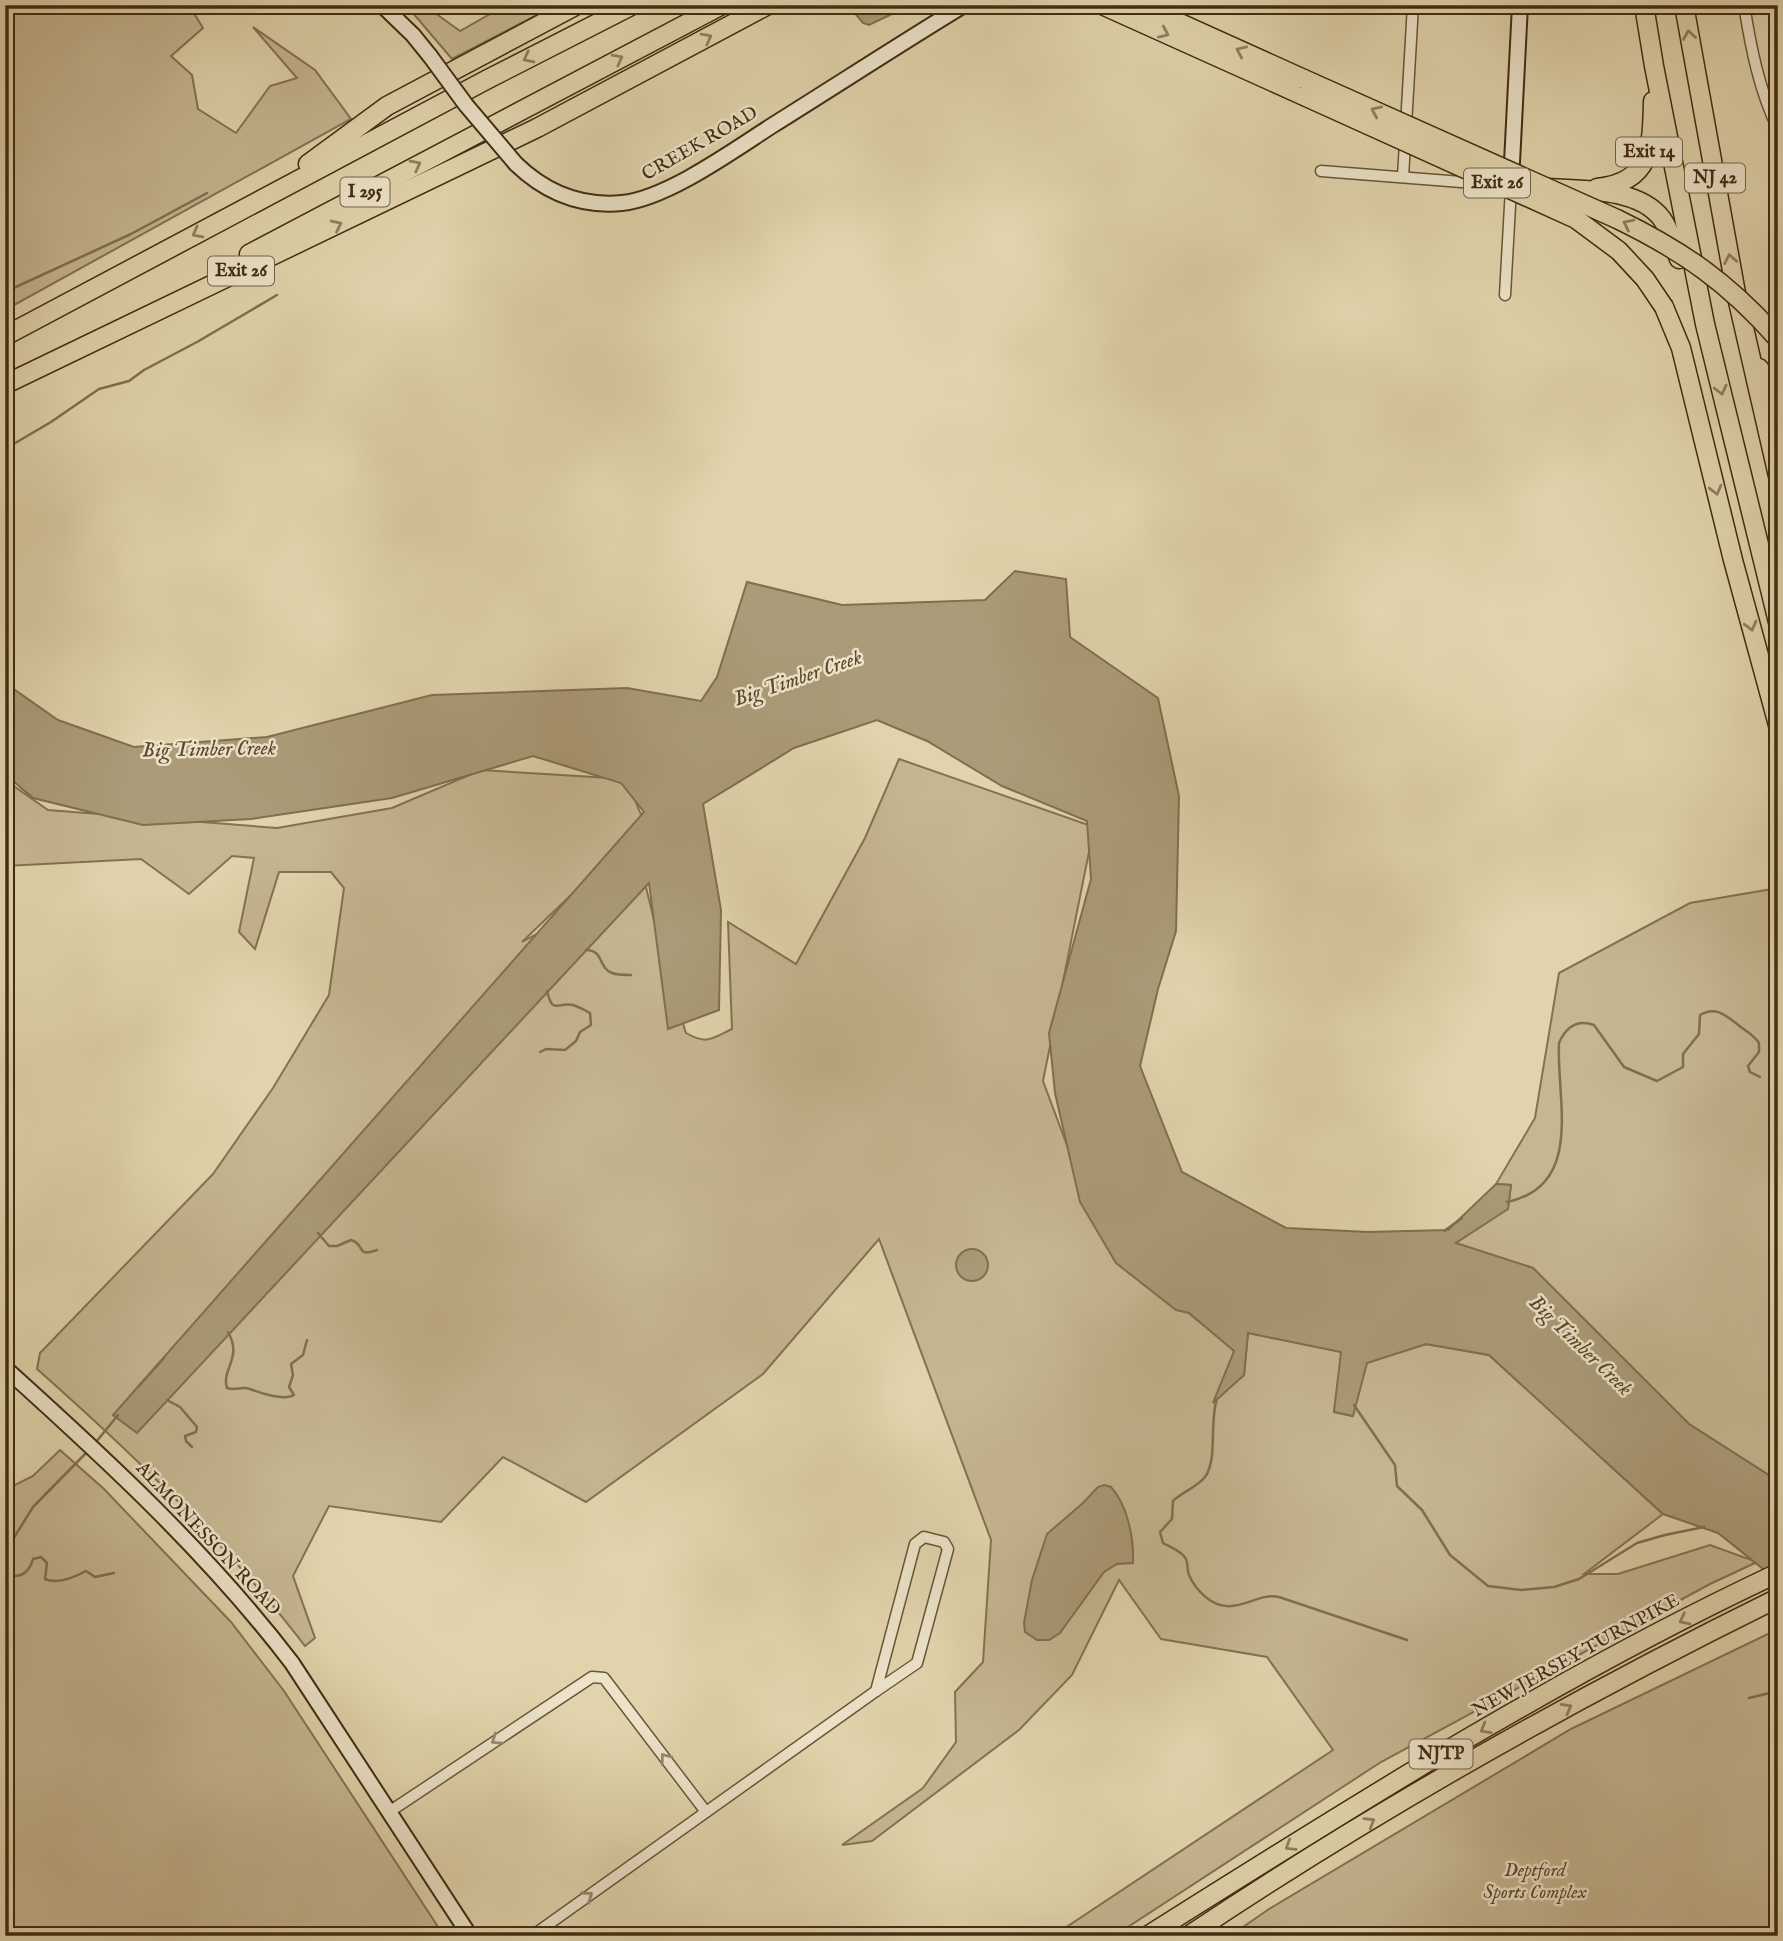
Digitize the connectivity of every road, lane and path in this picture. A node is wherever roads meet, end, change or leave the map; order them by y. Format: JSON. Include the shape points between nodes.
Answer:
{"nodes":[{"id":1,"x":382,"y":5,"type":"edge"},
{"id":2,"x":577,"y":5,"type":"edge"},
{"id":3,"x":633,"y":5,"type":"edge"},
{"id":4,"x":722,"y":5,"type":"edge"},
{"id":5,"x":768,"y":5,"type":"edge"},
{"id":6,"x":964,"y":5,"type":"edge"},
{"id":7,"x":1102,"y":5,"type":"edge"},
{"id":8,"x":1140,"y":5,"type":"edge"},
{"id":9,"x":1413,"y":5,"type":"edge"},
{"id":10,"x":1520,"y":5,"type":"edge"},
{"id":11,"x":1644,"y":5,"type":"edge"},
{"id":12,"x":1684,"y":5,"type":"edge"},
{"id":13,"x":1744,"y":5,"type":"edge"},
{"id":14,"x":1654,"y":66,"type":"junction"},
{"id":15,"x":1304,"y":87,"type":"junction"},
{"id":16,"x":1778,"y":129,"type":"edge"},
{"id":17,"x":1321,"y":171,"type":"dead end"},
{"id":18,"x":1403,"y":177,"type":"junction"},
{"id":19,"x":1511,"y":186,"type":"junction"},
{"id":20,"x":1579,"y":189,"type":"junction"},
{"id":21,"x":238,"y":211,"type":"junction"},
{"id":22,"x":1505,"y":295,"type":"dead end"},
{"id":23,"x":1704,"y":324,"type":"junction"},
{"id":24,"x":5,"y":336,"type":"edge"},
{"id":25,"x":1778,"y":339,"type":"edge"},
{"id":26,"x":1749,"y":350,"type":"junction"},
{"id":27,"x":8,"y":383,"type":"edge"},
{"id":28,"x":1778,"y":399,"type":"edge"},
{"id":29,"x":1778,"y":476,"type":"edge"},
{"id":30,"x":1778,"y":622,"type":"edge"},
{"id":31,"x":1778,"y":725,"type":"edge"},
{"id":32,"x":5,"y":1368,"type":"edge"},
{"id":33,"x":1778,"y":1573,"type":"edge"},
{"id":34,"x":1776,"y":1599,"type":"edge"},
{"id":35,"x":876,"y":1690,"type":"junction"},
{"id":36,"x":389,"y":1812,"type":"junction"},
{"id":37,"x":706,"y":1812,"type":"junction"},
{"id":38,"x":470,"y":1936,"type":"edge"},
{"id":39,"x":532,"y":1936,"type":"edge"},
{"id":40,"x":1147,"y":1936,"type":"edge"},
{"id":41,"x":1188,"y":1936,"type":"edge"}],
"edges":[{"from":1,"to":6,"type":"main road","name":"CREEK ROAD","bridge":true,"via":[[413,35],[516,164],[542,187],[576,201],[620,203],[652,195],[732,151]]},
{"from":2,"to":21,"type":"highway","via":[[387,106]]},
{"from":3,"to":21,"type":"highway","number":"I 295","one_way":true},
{"from":27,"to":4,"type":"highway","number":"I 295","one_way":true},
{"from":27,"to":5,"type":"highway","number":"Exit 26","one_way":true,"via":[[537,128]]},
{"from":7,"to":15,"type":"highway","number":"Exit 26","one_way":true},
{"from":15,"to":8,"type":"highway","one_way":true},
{"from":9,"to":18,"type":"street"},
{"from":10,"to":19,"type":"main road"},
{"from":11,"to":14,"type":"highway","number":"NJ 42"},
{"from":26,"to":12,"type":"highway","number":"NJ 42","one_way":true},
{"from":13,"to":16,"type":"street","via":[[1762,87]]},
{"from":14,"to":20,"type":"highway","number":"Exit 14","via":[[1652,141],[1644,163],[1620,183]]},
{"from":14,"to":23,"type":"highway","number":"NJ 42"},
{"from":25,"to":15,"type":"highway","one_way":true,"bridge":true,"via":[[1716,277],[1660,241]]},
{"from":15,"to":31,"type":"highway","number":"Exit 26","one_way":true,"bridge":true,"via":[[1576,219],[1619,251],[1645,279],[1664,307],[1681,348]]},
{"from":17,"to":18,"type":"street"},
{"from":18,"to":19,"type":"street"},
{"from":19,"to":20,"type":"highway"},
{"from":19,"to":22,"type":"street"},
{"from":20,"to":23,"type":"highway","via":[[1634,198],[1660,217]]},
{"from":21,"to":24,"type":"highway","number":"I 295","one_way":true},
{"from":23,"to":30,"type":"highway","number":"NJ 42","one_way":true},
{"from":26,"to":28,"type":"highway"},
{"from":26,"to":29,"type":"highway","number":"NJ 42"},
{"from":32,"to":36,"type":"main road","name":"ALMONESSON ROAD","via":[[145,1496],[216,1570],[292,1662]]},
{"from":33,"to":40,"type":"highway","name":"NEW JERSEY TURNPIKE","number":"NJTP","one_way":true,"via":[[1611,1657],[1395,1781]]},
{"from":41,"to":34,"type":"highway","number":"NJTP","one_way":true,"via":[[1451,1773],[1621,1678]]},
{"from":35,"to":35,"type":"street","via":[[917,1663],[948,1549],[944,1542],[924,1537],[915,1544]]},
{"from":35,"to":37,"type":"street"},
{"from":37,"to":36,"type":"street","one_way":true,"via":[[604,1678],[592,1676]]},
{"from":36,"to":38,"type":"main road","name":"ALMONESSON ROAD"},
{"from":39,"to":37,"type":"street","one_way":true}]}
